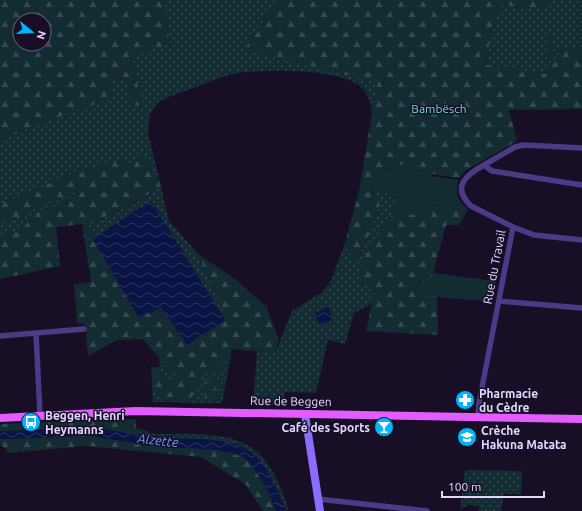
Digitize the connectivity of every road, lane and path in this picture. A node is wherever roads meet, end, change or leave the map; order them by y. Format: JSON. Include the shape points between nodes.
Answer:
{"nodes":[{"id":1,"x":582,"y":148,"type":"edge"},
{"id":2,"x":484,"y":165,"type":"junction"},
{"id":3,"x":582,"y":185,"type":"edge"},
{"id":4,"x":513,"y":227,"type":"junction"},
{"id":5,"x":582,"y":240,"type":"edge"},
{"id":6,"x":499,"y":301,"type":"junction"},
{"id":7,"x":582,"y":308,"type":"edge"},
{"id":8,"x":84,"y":329,"type":"dead end"},
{"id":9,"x":36,"y":333,"type":"junction"},
{"id":10,"x":0,"y":336,"type":"edge"},
{"id":11,"x":305,"y":414,"type":"junction"},
{"id":12,"x":40,"y":416,"type":"junction"},
{"id":13,"x":478,"y":417,"type":"junction"},
{"id":14,"x":0,"y":418,"type":"edge"},
{"id":15,"x":582,"y":419,"type":"edge"},
{"id":16,"x":318,"y":499,"type":"junction"},
{"id":17,"x":320,"y":511,"type":"edge"},
{"id":18,"x":427,"y":511,"type":"edge"}],
"edges":[{"from":1,"to":2,"type":"street","via":[[524,145],[515,147]]},
{"from":2,"to":3,"type":"street","via":[[492,171]]},
{"from":2,"to":4,"type":"street","name":"Rue du Travail","via":[[468,174],[464,180],[462,194],[471,206]]},
{"from":4,"to":5,"type":"street","via":[[534,235]]},
{"from":4,"to":6,"type":"street","name":"Rue du Travail"},
{"from":6,"to":7,"type":"street"},
{"from":6,"to":13,"type":"street","name":"Rue du Travail"},
{"from":8,"to":9,"type":"street"},
{"from":9,"to":10,"type":"street"},
{"from":9,"to":12,"type":"street"},
{"from":11,"to":12,"type":"main road","name":"Rue de Beggen","via":[[136,411]]},
{"from":11,"to":13,"type":"main road","name":"Rue de Beggen"},
{"from":11,"to":16,"type":"main road"},
{"from":12,"to":14,"type":"main road","name":"Rue de Beggen"},
{"from":13,"to":15,"type":"main road","name":"Rue de Beggen"},
{"from":16,"to":17,"type":"main road"},
{"from":16,"to":18,"type":"street"}]}
